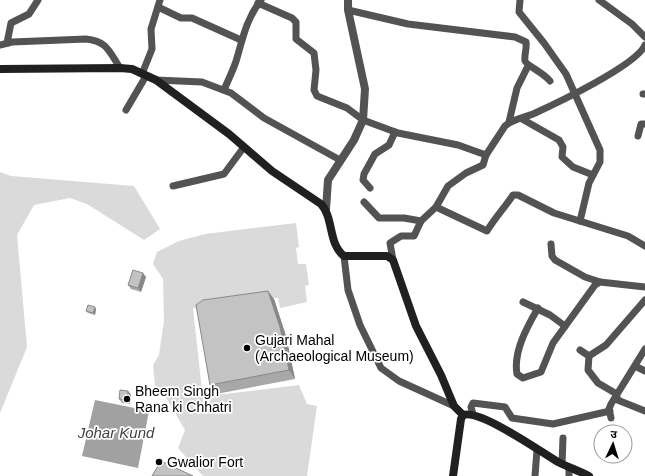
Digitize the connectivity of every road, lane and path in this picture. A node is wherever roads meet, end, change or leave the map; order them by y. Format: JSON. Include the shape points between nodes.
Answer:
{"nodes":[{"id":1,"x":38,"y":0,"type":"edge"},
{"id":2,"x":348,"y":0,"type":"edge"},
{"id":3,"x":520,"y":0,"type":"edge"},
{"id":4,"x":600,"y":0,"type":"edge"},
{"id":5,"x":259,"y":2,"type":"edge"},
{"id":6,"x":159,"y":3,"type":"edge"},
{"id":7,"x":348,"y":10,"type":"junction"},
{"id":8,"x":645,"y":37,"type":"edge"},
{"id":9,"x":241,"y":40,"type":"junction"},
{"id":10,"x":3,"y":44,"type":"edge"},
{"id":11,"x":645,"y":47,"type":"edge"},
{"id":12,"x":528,"y":66,"type":"junction"},
{"id":13,"x":0,"y":68,"type":"edge"},
{"id":14,"x":120,"y":68,"type":"junction"},
{"id":15,"x":144,"y":75,"type":"junction"},
{"id":16,"x":156,"y":80,"type":"junction"},
{"id":17,"x":550,"y":81,"type":"dead end"},
{"id":18,"x":224,"y":90,"type":"junction"},
{"id":19,"x":576,"y":94,"type":"junction"},
{"id":20,"x":126,"y":110,"type":"dead end"},
{"id":21,"x":522,"y":119,"type":"junction"},
{"id":22,"x":363,"y":120,"type":"junction"},
{"id":23,"x":509,"y":122,"type":"junction"},
{"id":24,"x":645,"y":124,"type":"edge"},
{"id":25,"x":395,"y":132,"type":"junction"},
{"id":26,"x":638,"y":136,"type":"dead end"},
{"id":27,"x":244,"y":147,"type":"junction"},
{"id":28,"x":486,"y":155,"type":"junction"},
{"id":29,"x":340,"y":160,"type":"junction"},
{"id":30,"x":593,"y":175,"type":"junction"},
{"id":31,"x":173,"y":186,"type":"dead end"},
{"id":32,"x":370,"y":188,"type":"dead end"},
{"id":33,"x":364,"y":202,"type":"dead end"},
{"id":34,"x":436,"y":207,"type":"junction"},
{"id":35,"x":326,"y":209,"type":"junction"},
{"id":36,"x":421,"y":221,"type":"junction"},
{"id":37,"x":580,"y":221,"type":"junction"},
{"id":38,"x":551,"y":244,"type":"dead end"},
{"id":39,"x":645,"y":246,"type":"edge"},
{"id":40,"x":344,"y":256,"type":"junction"},
{"id":41,"x":393,"y":260,"type":"junction"},
{"id":42,"x":600,"y":282,"type":"junction"},
{"id":43,"x":645,"y":287,"type":"edge"},
{"id":44,"x":645,"y":300,"type":"edge"},
{"id":45,"x":523,"y":302,"type":"dead end"},
{"id":46,"x":538,"y":308,"type":"junction"},
{"id":47,"x":565,"y":326,"type":"junction"},
{"id":48,"x":645,"y":349,"type":"edge"},
{"id":49,"x":580,"y":350,"type":"dead end"},
{"id":50,"x":589,"y":356,"type":"junction"},
{"id":51,"x":635,"y":366,"type":"junction"},
{"id":52,"x":645,"y":371,"type":"edge"},
{"id":53,"x":616,"y":398,"type":"junction"},
{"id":54,"x":454,"y":406,"type":"junction"},
{"id":55,"x":645,"y":411,"type":"edge"},
{"id":56,"x":463,"y":414,"type":"junction"},
{"id":57,"x":473,"y":414,"type":"junction"},
{"id":58,"x":563,"y":438,"type":"dead end"},
{"id":59,"x":537,"y":450,"type":"junction"},
{"id":60,"x":566,"y":465,"type":"junction"},
{"id":61,"x":453,"y":476,"type":"edge"},
{"id":62,"x":536,"y":476,"type":"edge"},
{"id":63,"x":569,"y":476,"type":"edge"},
{"id":64,"x":589,"y":476,"type":"edge"}],
"edges":[{"from":1,"to":10,"type":"street","via":[[29,14],[11,23]]},
{"from":2,"to":7,"type":"street"},
{"from":3,"to":19,"type":"street","via":[[519,12],[566,74]]},
{"from":4,"to":8,"type":"street"},
{"from":5,"to":9,"type":"street"},
{"from":5,"to":22,"type":"street","via":[[296,22],[296,39],[314,53],[314,90],[317,96],[347,108]]},
{"from":6,"to":9,"type":"street","via":[[181,18],[192,18]]},
{"from":6,"to":15,"type":"street","via":[[151,29],[152,49]]},
{"from":7,"to":12,"type":"street","via":[[408,24],[515,37],[526,42],[525,61]]},
{"from":7,"to":22,"type":"street","via":[[365,89]]},
{"from":9,"to":18,"type":"street","via":[[237,58]]},
{"from":10,"to":14,"type":"street","via":[[86,38],[98,40],[104,43]]},
{"from":11,"to":19,"type":"street","via":[[638,55]]},
{"from":12,"to":17,"type":"street","via":[[545,74]]},
{"from":12,"to":23,"type":"street","via":[[517,88]]},
{"from":13,"to":14,"type":"main road"},
{"from":14,"to":15,"type":"main road","via":[[132,69]]},
{"from":15,"to":16,"type":"main road"},
{"from":15,"to":20,"type":"street"},
{"from":16,"to":18,"type":"street","via":[[202,82]]},
{"from":16,"to":27,"type":"main road","via":[[211,119]]},
{"from":18,"to":29,"type":"street","via":[[264,118]]},
{"from":19,"to":21,"type":"street"},
{"from":19,"to":30,"type":"street","via":[[601,156]]},
{"from":21,"to":23,"type":"street"},
{"from":21,"to":30,"type":"street","via":[[559,140],[563,147],[562,157],[573,167]]},
{"from":22,"to":25,"type":"street"},
{"from":22,"to":29,"type":"street","via":[[354,140]]},
{"from":23,"to":28,"type":"street"},
{"from":24,"to":26,"type":"street","via":[[641,124]]},
{"from":25,"to":28,"type":"street","via":[[458,145]]},
{"from":25,"to":32,"type":"street","via":[[392,142],[375,154],[364,174],[363,180]]},
{"from":27,"to":31,"type":"street","via":[[224,174]]},
{"from":27,"to":35,"type":"main road","via":[[272,171]]},
{"from":28,"to":34,"type":"street","via":[[483,165],[448,186]]},
{"from":29,"to":35,"type":"street","via":[[328,180]]},
{"from":30,"to":37,"type":"street"},
{"from":33,"to":36,"type":"street","via":[[379,218]]},
{"from":34,"to":36,"type":"street"},
{"from":34,"to":37,"type":"street","via":[[487,231],[513,195],[518,195],[554,213]]},
{"from":35,"to":40,"type":"main road","via":[[336,246]]},
{"from":36,"to":41,"type":"street","via":[[414,236],[401,236],[390,243]]},
{"from":37,"to":39,"type":"street","via":[[628,236]]},
{"from":38,"to":42,"type":"street","via":[[555,260],[585,277]]},
{"from":40,"to":41,"type":"main road","via":[[387,256]]},
{"from":40,"to":54,"type":"street","via":[[348,290],[360,325],[381,368],[399,381]]},
{"from":41,"to":54,"type":"main road","via":[[416,326]]},
{"from":42,"to":43,"type":"street"},
{"from":42,"to":47,"type":"street","via":[[583,300]]},
{"from":44,"to":50,"type":"street","via":[[610,342]]},
{"from":45,"to":46,"type":"street"},
{"from":46,"to":47,"type":"street"},
{"from":46,"to":47,"type":"street","via":[[525,332],[518,358],[516,369],[520,377],[541,372],[553,343]]},
{"from":48,"to":51,"type":"street"},
{"from":49,"to":50,"type":"street"},
{"from":50,"to":53,"type":"street","via":[[588,370],[598,383],[615,393]]},
{"from":51,"to":52,"type":"street"},
{"from":51,"to":53,"type":"street"},
{"from":53,"to":55,"type":"street"},
{"from":53,"to":57,"type":"street","via":[[610,415],[553,424],[512,418],[505,407],[478,403],[473,403],[471,407]]},
{"from":54,"to":56,"type":"main road"},
{"from":56,"to":57,"type":"main road"},
{"from":56,"to":61,"type":"main road"},
{"from":57,"to":59,"type":"main road","via":[[499,426]]},
{"from":58,"to":60,"type":"street"},
{"from":59,"to":60,"type":"main road"},
{"from":59,"to":62,"type":"street"},
{"from":60,"to":63,"type":"street"},
{"from":60,"to":64,"type":"main road"}]}
